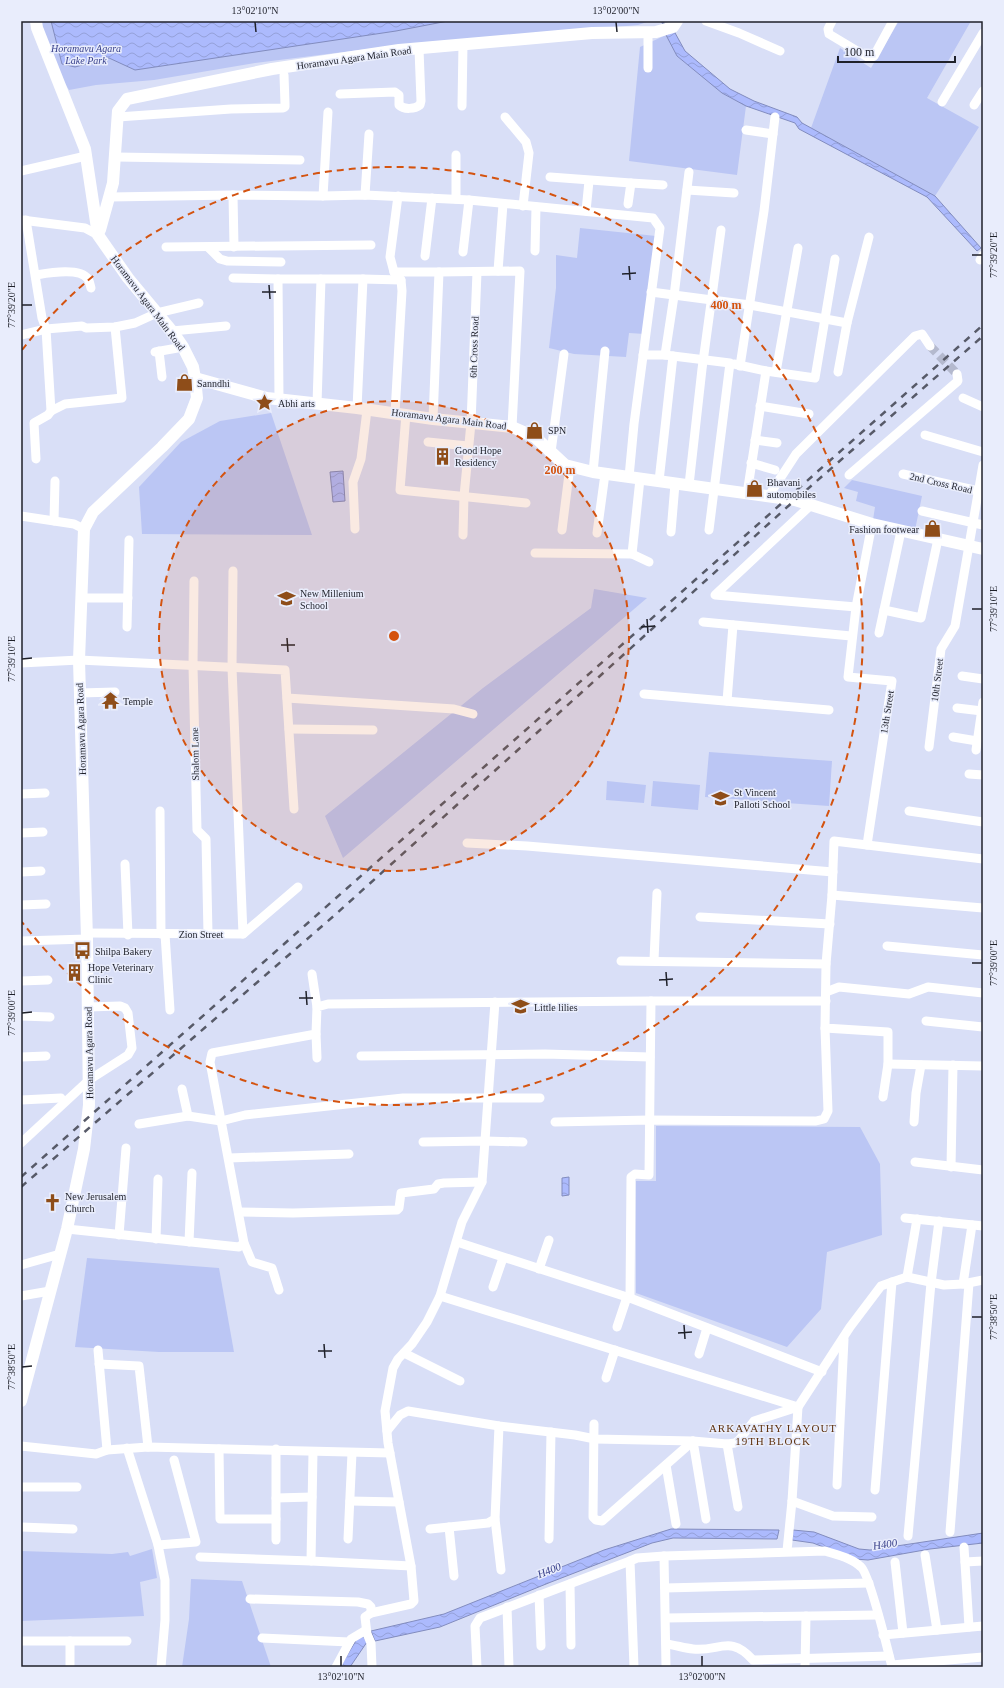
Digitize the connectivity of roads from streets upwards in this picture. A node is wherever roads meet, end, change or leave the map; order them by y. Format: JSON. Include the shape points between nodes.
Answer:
{"nodes":[{"id":1,"x":36,"y":21,"type":"edge"},
{"id":2,"x":706,"y":21,"type":"edge"},
{"id":3,"x":832,"y":21,"type":"edge"},
{"id":4,"x":893,"y":21,"type":"edge"},
{"id":5,"x":672,"y":26,"type":"edge"},
{"id":6,"x":648,"y":32,"type":"junction"},
{"id":7,"x":983,"y":33,"type":"edge"},
{"id":8,"x":463,"y":44,"type":"junction"},
{"id":9,"x":419,"y":49,"type":"junction"},
{"id":10,"x":780,"y":51,"type":"dead end"},
{"id":11,"x":648,"y":68,"type":"dead end"},
{"id":12,"x":284,"y":75,"type":"dead end"},
{"id":13,"x":983,"y":91,"type":"edge"},
{"id":14,"x":340,"y":94,"type":"dead end"},
{"id":15,"x":942,"y":102,"type":"dead end"},
{"id":16,"x":974,"y":105,"type":"dead end"},
{"id":17,"x":462,"y":106,"type":"dead end"},
{"id":18,"x":328,"y":112,"type":"dead end"},
{"id":19,"x":118,"y":117,"type":"junction"},
{"id":20,"x":506,"y":117,"type":"dead end"},
{"id":21,"x":775,"y":117,"type":"dead end"},
{"id":22,"x":746,"y":130,"type":"dead end"},
{"id":23,"x":369,"y":134,"type":"dead end"},
{"id":24,"x":773,"y":134,"type":"junction"},
{"id":25,"x":456,"y":155,"type":"dead end"},
{"id":26,"x":86,"y":156,"type":"junction"},
{"id":27,"x":116,"y":157,"type":"junction"},
{"id":28,"x":300,"y":160,"type":"dead end"},
{"id":29,"x":21,"y":171,"type":"edge"},
{"id":30,"x":689,"y":172,"type":"dead end"},
{"id":31,"x":550,"y":177,"type":"dead end"},
{"id":32,"x":589,"y":181,"type":"junction"},
{"id":33,"x":631,"y":183,"type":"junction"},
{"id":34,"x":663,"y":185,"type":"dead end"},
{"id":35,"x":687,"y":190,"type":"junction"},
{"id":36,"x":734,"y":193,"type":"dead end"},
{"id":37,"x":233,"y":195,"type":"junction"},
{"id":38,"x":365,"y":195,"type":"junction"},
{"id":39,"x":323,"y":196,"type":"junction"},
{"id":40,"x":398,"y":196,"type":"junction"},
{"id":41,"x":110,"y":197,"type":"junction"},
{"id":42,"x":432,"y":198,"type":"junction"},
{"id":43,"x":456,"y":199,"type":"junction"},
{"id":44,"x":469,"y":200,"type":"junction"},
{"id":45,"x":503,"y":204,"type":"junction"},
{"id":46,"x":628,"y":204,"type":"dead end"},
{"id":47,"x":523,"y":206,"type":"junction"},
{"id":48,"x":536,"y":207,"type":"junction"},
{"id":49,"x":586,"y":211,"type":"junction"},
{"id":50,"x":24,"y":220,"type":"edge"},
{"id":51,"x":721,"y":230,"type":"dead end"},
{"id":52,"x":98,"y":235,"type":"junction"},
{"id":53,"x":869,"y":237,"type":"dead end"},
{"id":54,"x":371,"y":245,"type":"dead end"},
{"id":55,"x":166,"y":247,"type":"dead end"},
{"id":56,"x":208,"y":247,"type":"junction"},
{"id":57,"x":234,"y":247,"type":"junction"},
{"id":58,"x":798,"y":248,"type":"dead end"},
{"id":59,"x":535,"y":251,"type":"dead end"},
{"id":60,"x":463,"y":252,"type":"dead end"},
{"id":61,"x":425,"y":256,"type":"dead end"},
{"id":62,"x":835,"y":259,"type":"dead end"},
{"id":63,"x":280,"y":262,"type":"dead end"},
{"id":64,"x":498,"y":271,"type":"junction"},
{"id":65,"x":394,"y":272,"type":"junction"},
{"id":66,"x":439,"y":272,"type":"junction"},
{"id":67,"x":477,"y":272,"type":"junction"},
{"id":68,"x":36,"y":275,"type":"junction"},
{"id":69,"x":233,"y":278,"type":"dead end"},
{"id":70,"x":278,"y":279,"type":"junction"},
{"id":71,"x":321,"y":279,"type":"junction"},
{"id":72,"x":363,"y":279,"type":"junction"},
{"id":73,"x":401,"y":280,"type":"junction"},
{"id":74,"x":91,"y":288,"type":"dead end"},
{"id":75,"x":651,"y":292,"type":"junction"},
{"id":76,"x":674,"y":296,"type":"junction"},
{"id":77,"x":711,"y":299,"type":"junction"},
{"id":78,"x":199,"y":303,"type":"dead end"},
{"id":79,"x":750,"y":305,"type":"junction"},
{"id":80,"x":156,"y":313,"type":"junction"},
{"id":81,"x":786,"y":313,"type":"junction"},
{"id":82,"x":824,"y":319,"type":"junction"},
{"id":83,"x":847,"y":323,"type":"junction"},
{"id":84,"x":226,"y":326,"type":"dead end"},
{"id":85,"x":115,"y":327,"type":"junction"},
{"id":86,"x":46,"y":330,"type":"junction"},
{"id":87,"x":172,"y":331,"type":"junction"},
{"id":88,"x":21,"y":335,"type":"edge"},
{"id":89,"x":930,"y":346,"type":"tunnel mouth"},
{"id":90,"x":183,"y":347,"type":"junction"},
{"id":91,"x":605,"y":351,"type":"dead end"},
{"id":92,"x":564,"y":354,"type":"dead end"},
{"id":93,"x":643,"y":355,"type":"junction"},
{"id":94,"x":669,"y":356,"type":"junction"},
{"id":95,"x":704,"y":359,"type":"junction"},
{"id":96,"x":730,"y":364,"type":"junction"},
{"id":97,"x":740,"y":366,"type":"junction"},
{"id":98,"x":766,"y":371,"type":"junction"},
{"id":99,"x":776,"y":372,"type":"junction"},
{"id":100,"x":838,"y":372,"type":"dead end"},
{"id":101,"x":957,"y":374,"type":"dead end"},
{"id":102,"x":162,"y":377,"type":"dead end"},
{"id":103,"x":195,"y":378,"type":"junction"},
{"id":104,"x":963,"y":398,"type":"dead end"},
{"id":105,"x":279,"y":399,"type":"junction"},
{"id":106,"x":317,"y":404,"type":"junction"},
{"id":107,"x":760,"y":406,"type":"junction"},
{"id":108,"x":983,"y":406,"type":"edge"},
{"id":109,"x":362,"y":409,"type":"junction"},
{"id":110,"x":51,"y":411,"type":"junction"},
{"id":111,"x":400,"y":414,"type":"junction"},
{"id":112,"x":809,"y":414,"type":"dead end"},
{"id":113,"x":433,"y":418,"type":"junction"},
{"id":114,"x":471,"y":423,"type":"junction"},
{"id":115,"x":512,"y":427,"type":"junction"},
{"id":116,"x":925,"y":435,"type":"dead end"},
{"id":117,"x":755,"y":440,"type":"junction"},
{"id":118,"x":428,"y":442,"type":"dead end"},
{"id":119,"x":777,"y":443,"type":"dead end"},
{"id":120,"x":468,"y":446,"type":"junction"},
{"id":121,"x":551,"y":452,"type":"junction"},
{"id":122,"x":983,"y":452,"type":"edge"},
{"id":123,"x":36,"y":459,"type":"dead end"},
{"id":124,"x":751,"y":463,"type":"junction"},
{"id":125,"x":983,"y":465,"type":"edge"},
{"id":126,"x":570,"y":466,"type":"junction"},
{"id":127,"x":775,"y":470,"type":"dead end"},
{"id":128,"x":599,"y":473,"type":"junction"},
{"id":129,"x":903,"y":474,"type":"dead end"},
{"id":130,"x":848,"y":475,"type":"dead end"},
{"id":131,"x":634,"y":478,"type":"junction"},
{"id":132,"x":55,"y":480,"type":"dead end"},
{"id":133,"x":660,"y":481,"type":"junction"},
{"id":134,"x":675,"y":484,"type":"junction"},
{"id":135,"x":689,"y":485,"type":"junction"},
{"id":136,"x":715,"y":489,"type":"junction"},
{"id":137,"x":981,"y":492,"type":"edge"},
{"id":138,"x":747,"y":494,"type":"junction"},
{"id":139,"x":464,"y":496,"type":"junction"},
{"id":140,"x":768,"y":496,"type":"junction"},
{"id":141,"x":526,"y":503,"type":"dead end"},
{"id":142,"x":811,"y":505,"type":"junction"},
{"id":143,"x":922,"y":511,"type":"dead end"},
{"id":144,"x":21,"y":516,"type":"edge"},
{"id":145,"x":54,"y":521,"type":"junction"},
{"id":146,"x":972,"y":523,"type":"junction"},
{"id":147,"x":872,"y":524,"type":"junction"},
{"id":148,"x":983,"y":525,"type":"edge"},
{"id":149,"x":84,"y":529,"type":"junction"},
{"id":150,"x":355,"y":529,"type":"dead end"},
{"id":151,"x":562,"y":530,"type":"dead end"},
{"id":152,"x":709,"y":530,"type":"dead end"},
{"id":153,"x":901,"y":531,"type":"junction"},
{"id":154,"x":671,"y":532,"type":"dead end"},
{"id":155,"x":598,"y":533,"type":"dead end"},
{"id":156,"x":463,"y":535,"type":"dead end"},
{"id":157,"x":938,"y":539,"type":"junction"},
{"id":158,"x":129,"y":540,"type":"dead end"},
{"id":159,"x":968,"y":546,"type":"junction"},
{"id":160,"x":983,"y":549,"type":"edge"},
{"id":161,"x":535,"y":553,"type":"dead end"},
{"id":162,"x":632,"y":554,"type":"junction"},
{"id":163,"x":649,"y":562,"type":"dead end"},
{"id":164,"x":233,"y":571,"type":"dead end"},
{"id":165,"x":194,"y":581,"type":"dead end"},
{"id":166,"x":81,"y":598,"type":"junction"},
{"id":167,"x":128,"y":598,"type":"junction"},
{"id":168,"x":856,"y":607,"type":"junction"},
{"id":169,"x":884,"y":610,"type":"junction"},
{"id":170,"x":703,"y":622,"type":"dead end"},
{"id":171,"x":732,"y":625,"type":"junction"},
{"id":172,"x":127,"y":627,"type":"dead end"},
{"id":173,"x":879,"y":633,"type":"dead end"},
{"id":174,"x":851,"y":636,"type":"junction"},
{"id":175,"x":79,"y":660,"type":"junction"},
{"id":176,"x":21,"y":663,"type":"edge"},
{"id":177,"x":193,"y":666,"type":"junction"},
{"id":178,"x":232,"y":668,"type":"junction"},
{"id":179,"x":962,"y":676,"type":"dead end"},
{"id":180,"x":983,"y":679,"type":"edge"},
{"id":181,"x":115,"y":692,"type":"dead end"},
{"id":182,"x":80,"y":693,"type":"junction"},
{"id":183,"x":644,"y":694,"type":"dead end"},
{"id":184,"x":287,"y":698,"type":"junction"},
{"id":185,"x":727,"y":701,"type":"junction"},
{"id":186,"x":982,"y":706,"type":"edge"},
{"id":187,"x":957,"y":708,"type":"dead end"},
{"id":188,"x":829,"y":710,"type":"dead end"},
{"id":189,"x":473,"y":714,"type":"dead end"},
{"id":190,"x":289,"y":729,"type":"junction"},
{"id":191,"x":373,"y":730,"type":"dead end"},
{"id":192,"x":953,"y":737,"type":"dead end"},
{"id":193,"x":977,"y":740,"type":"junction"},
{"id":194,"x":929,"y":747,"type":"dead end"},
{"id":195,"x":976,"y":750,"type":"dead end"},
{"id":196,"x":969,"y":774,"type":"dead end"},
{"id":197,"x":983,"y":775,"type":"edge"},
{"id":198,"x":45,"y":793,"type":"dead end"},
{"id":199,"x":21,"y":794,"type":"edge"},
{"id":200,"x":294,"y":809,"type":"dead end"},
{"id":201,"x":160,"y":811,"type":"dead end"},
{"id":202,"x":909,"y":811,"type":"dead end"},
{"id":203,"x":983,"y":822,"type":"edge"},
{"id":204,"x":43,"y":832,"type":"dead end"},
{"id":205,"x":21,"y":833,"type":"edge"},
{"id":206,"x":467,"y":843,"type":"dead end"},
{"id":207,"x":867,"y":845,"type":"junction"},
{"id":208,"x":983,"y":859,"type":"edge"},
{"id":209,"x":125,"y":864,"type":"dead end"},
{"id":210,"x":41,"y":870,"type":"dead end"},
{"id":211,"x":21,"y":872,"type":"edge"},
{"id":212,"x":833,"y":872,"type":"junction"},
{"id":213,"x":298,"y":887,"type":"dead end"},
{"id":214,"x":657,"y":893,"type":"dead end"},
{"id":215,"x":832,"y":895,"type":"junction"},
{"id":216,"x":46,"y":904,"type":"dead end"},
{"id":217,"x":21,"y":905,"type":"edge"},
{"id":218,"x":983,"y":908,"type":"edge"},
{"id":219,"x":700,"y":917,"type":"dead end"},
{"id":220,"x":830,"y":924,"type":"junction"},
{"id":221,"x":163,"y":934,"type":"junction"},
{"id":222,"x":208,"y":934,"type":"junction"},
{"id":223,"x":243,"y":934,"type":"junction"},
{"id":224,"x":128,"y":935,"type":"junction"},
{"id":225,"x":86,"y":936,"type":"junction"},
{"id":226,"x":21,"y":941,"type":"edge"},
{"id":227,"x":887,"y":946,"type":"dead end"},
{"id":228,"x":983,"y":955,"type":"edge"},
{"id":229,"x":654,"y":960,"type":"junction"},
{"id":230,"x":621,"y":961,"type":"dead end"},
{"id":231,"x":826,"y":964,"type":"junction"},
{"id":232,"x":312,"y":974,"type":"dead end"},
{"id":233,"x":48,"y":980,"type":"dead end"},
{"id":234,"x":21,"y":981,"type":"edge"},
{"id":235,"x":826,"y":992,"type":"junction"},
{"id":236,"x":983,"y":993,"type":"edge"},
{"id":237,"x":651,"y":1001,"type":"junction"},
{"id":238,"x":826,"y":1001,"type":"junction"},
{"id":239,"x":495,"y":1002,"type":"junction"},
{"id":240,"x":88,"y":1007,"type":"junction"},
{"id":241,"x":317,"y":1007,"type":"junction"},
{"id":242,"x":170,"y":1010,"type":"dead end"},
{"id":243,"x":21,"y":1016,"type":"edge"},
{"id":244,"x":50,"y":1017,"type":"dead end"},
{"id":245,"x":926,"y":1021,"type":"dead end"},
{"id":246,"x":983,"y":1027,"type":"edge"},
{"id":247,"x":825,"y":1028,"type":"junction"},
{"id":248,"x":316,"y":1034,"type":"junction"},
{"id":249,"x":491,"y":1054,"type":"junction"},
{"id":250,"x":46,"y":1056,"type":"dead end"},
{"id":251,"x":361,"y":1056,"type":"dead end"},
{"id":252,"x":21,"y":1057,"type":"edge"},
{"id":253,"x":650,"y":1057,"type":"junction"},
{"id":254,"x":317,"y":1058,"type":"dead end"},
{"id":255,"x":888,"y":1064,"type":"junction"},
{"id":256,"x":921,"y":1065,"type":"junction"},
{"id":257,"x":954,"y":1065,"type":"junction"},
{"id":258,"x":983,"y":1066,"type":"edge"},
{"id":259,"x":89,"y":1080,"type":"junction"},
{"id":260,"x":182,"y":1089,"type":"dead end"},
{"id":261,"x":882,"y":1097,"type":"dead end"},
{"id":262,"x":61,"y":1098,"type":"dead end"},
{"id":263,"x":540,"y":1098,"type":"dead end"},
{"id":264,"x":489,"y":1099,"type":"junction"},
{"id":265,"x":21,"y":1100,"type":"edge"},
{"id":266,"x":188,"y":1116,"type":"junction"},
{"id":267,"x":221,"y":1120,"type":"junction"},
{"id":268,"x":649,"y":1120,"type":"junction"},
{"id":269,"x":555,"y":1122,"type":"dead end"},
{"id":270,"x":914,"y":1122,"type":"dead end"},
{"id":271,"x":139,"y":1124,"type":"dead end"},
{"id":272,"x":486,"y":1141,"type":"junction"},
{"id":273,"x":423,"y":1142,"type":"dead end"},
{"id":274,"x":523,"y":1142,"type":"dead end"},
{"id":275,"x":21,"y":1143,"type":"edge"},
{"id":276,"x":126,"y":1148,"type":"dead end"},
{"id":277,"x":349,"y":1154,"type":"dead end"},
{"id":278,"x":229,"y":1158,"type":"junction"},
{"id":279,"x":915,"y":1162,"type":"dead end"},
{"id":280,"x":951,"y":1167,"type":"junction"},
{"id":281,"x":983,"y":1170,"type":"edge"},
{"id":282,"x":192,"y":1173,"type":"dead end"},
{"id":283,"x":158,"y":1179,"type":"dead end"},
{"id":284,"x":482,"y":1182,"type":"junction"},
{"id":285,"x":239,"y":1212,"type":"junction"},
{"id":286,"x":906,"y":1218,"type":"dead end"},
{"id":287,"x":917,"y":1219,"type":"junction"},
{"id":288,"x":939,"y":1221,"type":"junction"},
{"id":289,"x":972,"y":1225,"type":"junction"},
{"id":290,"x":983,"y":1226,"type":"edge"},
{"id":291,"x":67,"y":1228,"type":"junction"},
{"id":292,"x":119,"y":1235,"type":"junction"},
{"id":293,"x":156,"y":1239,"type":"junction"},
{"id":294,"x":549,"y":1240,"type":"dead end"},
{"id":295,"x":189,"y":1242,"type":"junction"},
{"id":296,"x":457,"y":1242,"type":"junction"},
{"id":297,"x":244,"y":1243,"type":"junction"},
{"id":298,"x":60,"y":1254,"type":"junction"},
{"id":299,"x":503,"y":1258,"type":"junction"},
{"id":300,"x":21,"y":1265,"type":"edge"},
{"id":301,"x":539,"y":1269,"type":"junction"},
{"id":302,"x":907,"y":1277,"type":"junction"},
{"id":303,"x":983,"y":1280,"type":"edge"},
{"id":304,"x":892,"y":1282,"type":"junction"},
{"id":305,"x":931,"y":1283,"type":"junction"},
{"id":306,"x":966,"y":1284,"type":"junction"},
{"id":307,"x":493,"y":1287,"type":"dead end"},
{"id":308,"x":279,"y":1290,"type":"dead end"},
{"id":309,"x":50,"y":1291,"type":"junction"},
{"id":310,"x":21,"y":1296,"type":"edge"},
{"id":311,"x":440,"y":1296,"type":"junction"},
{"id":312,"x":629,"y":1298,"type":"junction"},
{"id":313,"x":617,"y":1327,"type":"dead end"},
{"id":314,"x":707,"y":1328,"type":"junction"},
{"id":315,"x":844,"y":1338,"type":"junction"},
{"id":316,"x":98,"y":1350,"type":"dead end"},
{"id":317,"x":614,"y":1350,"type":"junction"},
{"id":318,"x":404,"y":1353,"type":"junction"},
{"id":319,"x":699,"y":1354,"type":"dead end"},
{"id":320,"x":99,"y":1364,"type":"junction"},
{"id":321,"x":822,"y":1372,"type":"junction"},
{"id":322,"x":606,"y":1378,"type":"dead end"},
{"id":323,"x":460,"y":1381,"type":"dead end"},
{"id":324,"x":21,"y":1401,"type":"edge"},
{"id":325,"x":798,"y":1407,"type":"junction"},
{"id":326,"x":594,"y":1424,"type":"dead end"},
{"id":327,"x":499,"y":1426,"type":"junction"},
{"id":328,"x":387,"y":1431,"type":"junction"},
{"id":329,"x":551,"y":1432,"type":"junction"},
{"id":330,"x":595,"y":1439,"type":"junction"},
{"id":331,"x":692,"y":1441,"type":"junction"},
{"id":332,"x":727,"y":1444,"type":"junction"},
{"id":333,"x":21,"y":1446,"type":"edge"},
{"id":334,"x":148,"y":1447,"type":"junction"},
{"id":335,"x":127,"y":1448,"type":"junction"},
{"id":336,"x":219,"y":1449,"type":"junction"},
{"id":337,"x":107,"y":1450,"type":"junction"},
{"id":338,"x":276,"y":1450,"type":"junction"},
{"id":339,"x":313,"y":1452,"type":"junction"},
{"id":340,"x":352,"y":1453,"type":"junction"},
{"id":341,"x":390,"y":1453,"type":"junction"},
{"id":342,"x":174,"y":1460,"type":"dead end"},
{"id":343,"x":666,"y":1465,"type":"junction"},
{"id":344,"x":838,"y":1485,"type":"dead end"},
{"id":345,"x":21,"y":1487,"type":"edge"},
{"id":346,"x":77,"y":1487,"type":"dead end"},
{"id":347,"x":875,"y":1490,"type":"dead end"},
{"id":348,"x":312,"y":1497,"type":"junction"},
{"id":349,"x":276,"y":1498,"type":"junction"},
{"id":350,"x":350,"y":1501,"type":"junction"},
{"id":351,"x":792,"y":1501,"type":"junction"},
{"id":352,"x":399,"y":1502,"type":"junction"},
{"id":353,"x":738,"y":1507,"type":"dead end"},
{"id":354,"x":872,"y":1517,"type":"dead end"},
{"id":355,"x":276,"y":1519,"type":"junction"},
{"id":356,"x":495,"y":1519,"type":"junction"},
{"id":357,"x":706,"y":1519,"type":"dead end"},
{"id":358,"x":676,"y":1524,"type":"dead end"},
{"id":359,"x":21,"y":1527,"type":"edge"},
{"id":360,"x":449,"y":1527,"type":"junction"},
{"id":361,"x":73,"y":1529,"type":"dead end"},
{"id":362,"x":430,"y":1529,"type":"dead end"},
{"id":363,"x":950,"y":1532,"type":"dead end"},
{"id":364,"x":908,"y":1536,"type":"dead end"},
{"id":365,"x":348,"y":1539,"type":"dead end"},
{"id":366,"x":549,"y":1539,"type":"dead end"},
{"id":367,"x":276,"y":1540,"type":"dead end"},
{"id":368,"x":158,"y":1545,"type":"junction"},
{"id":369,"x":964,"y":1547,"type":"dead end"},
{"id":370,"x":788,"y":1548,"type":"junction"},
{"id":371,"x":925,"y":1555,"type":"dead end"},
{"id":372,"x":664,"y":1556,"type":"junction"},
{"id":373,"x":200,"y":1557,"type":"dead end"},
{"id":374,"x":311,"y":1560,"type":"junction"},
{"id":375,"x":630,"y":1561,"type":"junction"},
{"id":376,"x":983,"y":1561,"type":"edge"},
{"id":377,"x":895,"y":1562,"type":"dead end"},
{"id":378,"x":965,"y":1562,"type":"junction"},
{"id":379,"x":410,"y":1566,"type":"junction"},
{"id":380,"x":501,"y":1570,"type":"dead end"},
{"id":381,"x":454,"y":1576,"type":"dead end"},
{"id":382,"x":869,"y":1583,"type":"junction"},
{"id":383,"x":570,"y":1584,"type":"junction"},
{"id":384,"x":665,"y":1588,"type":"junction"},
{"id":385,"x":539,"y":1595,"type":"junction"},
{"id":386,"x":250,"y":1598,"type":"dead end"},
{"id":387,"x":507,"y":1607,"type":"junction"},
{"id":388,"x":371,"y":1613,"type":"junction"},
{"id":389,"x":878,"y":1614,"type":"junction"},
{"id":390,"x":806,"y":1616,"type":"junction"},
{"id":391,"x":666,"y":1618,"type":"junction"},
{"id":392,"x":983,"y":1626,"type":"edge"},
{"id":393,"x":969,"y":1627,"type":"junction"},
{"id":394,"x":937,"y":1630,"type":"junction"},
{"id":395,"x":367,"y":1632,"type":"junction"},
{"id":396,"x":903,"y":1633,"type":"junction"},
{"id":397,"x":883,"y":1635,"type":"junction"},
{"id":398,"x":262,"y":1638,"type":"dead end"},
{"id":399,"x":21,"y":1641,"type":"edge"},
{"id":400,"x":70,"y":1641,"type":"junction"},
{"id":401,"x":127,"y":1641,"type":"dead end"},
{"id":402,"x":349,"y":1642,"type":"junction"},
{"id":403,"x":666,"y":1644,"type":"junction"},
{"id":404,"x":571,"y":1645,"type":"dead end"},
{"id":405,"x":541,"y":1646,"type":"dead end"},
{"id":406,"x":983,"y":1657,"type":"edge"},
{"id":407,"x":805,"y":1663,"type":"edge"},
{"id":408,"x":891,"y":1663,"type":"edge"},
{"id":409,"x":70,"y":1667,"type":"edge"},
{"id":410,"x":161,"y":1667,"type":"edge"},
{"id":411,"x":336,"y":1667,"type":"edge"},
{"id":412,"x":372,"y":1667,"type":"edge"},
{"id":413,"x":477,"y":1667,"type":"edge"},
{"id":414,"x":509,"y":1667,"type":"edge"},
{"id":415,"x":634,"y":1667,"type":"edge"},
{"id":416,"x":666,"y":1667,"type":"edge"}],
"edges":[{"from":1,"to":26,"type":"street"},
{"from":2,"to":10,"type":"street"},
{"from":3,"to":4,"type":"street","via":[[828,29],[829,34],[869,58],[874,56]]},
{"from":5,"to":6,"type":"street","name":"Horamavu Agara Main Road"},
{"from":6,"to":8,"type":"street","name":"Horamavu Agara Main Road","via":[[592,33]]},
{"from":6,"to":11,"type":"street"},
{"from":7,"to":15,"type":"street"},
{"from":8,"to":9,"type":"street","name":"Horamavu Agara Main Road"},
{"from":8,"to":17,"type":"street"},
{"from":9,"to":14,"type":"street","via":[[420,106],[402,108],[399,105],[399,95],[395,92]]},
{"from":9,"to":19,"type":"street","name":"Horamavu Agara Main Road","via":[[272,69],[127,99],[118,111]]},
{"from":12,"to":19,"type":"street","via":[[283,108]]},
{"from":13,"to":16,"type":"street"},
{"from":18,"to":39,"type":"street"},
{"from":19,"to":27,"type":"street","name":"Horamavu Agara Main Road"},
{"from":20,"to":47,"type":"street","via":[[526,142],[530,153]]},
{"from":21,"to":24,"type":"street"},
{"from":22,"to":24,"type":"street"},
{"from":23,"to":38,"type":"street"},
{"from":24,"to":79,"type":"street"},
{"from":25,"to":43,"type":"street"},
{"from":26,"to":29,"type":"street"},
{"from":26,"to":52,"type":"street"},
{"from":27,"to":28,"type":"street"},
{"from":27,"to":41,"type":"street","name":"Horamavu Agara Main Road"},
{"from":30,"to":35,"type":"street"},
{"from":31,"to":32,"type":"street"},
{"from":32,"to":33,"type":"street"},
{"from":32,"to":49,"type":"street"},
{"from":33,"to":34,"type":"street"},
{"from":33,"to":46,"type":"street"},
{"from":35,"to":36,"type":"street"},
{"from":35,"to":76,"type":"street"},
{"from":37,"to":39,"type":"street"},
{"from":37,"to":41,"type":"street"},
{"from":37,"to":57,"type":"street"},
{"from":38,"to":39,"type":"street"},
{"from":38,"to":40,"type":"street"},
{"from":40,"to":42,"type":"street"},
{"from":40,"to":65,"type":"street","via":[[390,257]]},
{"from":41,"to":52,"type":"street","name":"Horamavu Agara Main Road"},
{"from":42,"to":43,"type":"street"},
{"from":42,"to":61,"type":"street"},
{"from":43,"to":44,"type":"street"},
{"from":44,"to":45,"type":"street"},
{"from":44,"to":60,"type":"street"},
{"from":45,"to":47,"type":"street"},
{"from":45,"to":64,"type":"street"},
{"from":47,"to":48,"type":"street"},
{"from":48,"to":49,"type":"street"},
{"from":48,"to":59,"type":"street"},
{"from":49,"to":75,"type":"street","via":[[654,218],[660,228]]},
{"from":50,"to":52,"type":"street","via":[[85,228]]},
{"from":50,"to":68,"type":"street"},
{"from":51,"to":77,"type":"street"},
{"from":52,"to":80,"type":"street","name":"Horamavu Agara Main Road"},
{"from":53,"to":83,"type":"street"},
{"from":54,"to":57,"type":"street"},
{"from":55,"to":56,"type":"street"},
{"from":56,"to":57,"type":"street"},
{"from":56,"to":63,"type":"street","via":[[220,259],[227,261]]},
{"from":58,"to":81,"type":"street"},
{"from":62,"to":82,"type":"street"},
{"from":64,"to":67,"type":"street"},
{"from":64,"to":115,"type":"street","via":[[520,271]]},
{"from":65,"to":66,"type":"street"},
{"from":65,"to":73,"type":"street"},
{"from":66,"to":67,"type":"street"},
{"from":66,"to":113,"type":"street"},
{"from":67,"to":114,"type":"street","name":"6th Cross Road"},
{"from":68,"to":74,"type":"street","via":[[75,272],[89,280]]},
{"from":68,"to":86,"type":"street"},
{"from":69,"to":70,"type":"street"},
{"from":70,"to":71,"type":"street"},
{"from":70,"to":105,"type":"street"},
{"from":71,"to":72,"type":"street"},
{"from":71,"to":106,"type":"street"},
{"from":72,"to":73,"type":"street"},
{"from":72,"to":109,"type":"street"},
{"from":73,"to":111,"type":"street"},
{"from":75,"to":76,"type":"street"},
{"from":75,"to":93,"type":"street"},
{"from":76,"to":77,"type":"street"},
{"from":76,"to":94,"type":"street"},
{"from":77,"to":79,"type":"street"},
{"from":77,"to":95,"type":"street"},
{"from":78,"to":80,"type":"street"},
{"from":79,"to":81,"type":"street"},
{"from":79,"to":97,"type":"street"},
{"from":80,"to":85,"type":"street","via":[[135,323]]},
{"from":80,"to":87,"type":"street","name":"Horamavu Agara Main Road"},
{"from":81,"to":82,"type":"street"},
{"from":81,"to":99,"type":"street"},
{"from":82,"to":83,"type":"street"},
{"from":82,"to":99,"type":"street","via":[[818,378]]},
{"from":83,"to":100,"type":"street"},
{"from":84,"to":87,"type":"street"},
{"from":85,"to":86,"type":"street","via":[[82,326]]},
{"from":85,"to":110,"type":"street","via":[[122,398],[65,404]]},
{"from":86,"to":88,"type":"street"},
{"from":86,"to":110,"type":"street"},
{"from":87,"to":90,"type":"street","name":"Horamavu Agara Main Road"},
{"from":89,"to":140,"type":"street","via":[[922,334],[915,336],[796,454]]},
{"from":90,"to":102,"type":"street","via":[[157,352]]},
{"from":90,"to":103,"type":"street","name":"Horamavu Agara Main Road","via":[[193,367]]},
{"from":91,"to":128,"type":"street"},
{"from":92,"to":121,"type":"street"},
{"from":93,"to":94,"type":"street"},
{"from":93,"to":131,"type":"street"},
{"from":94,"to":95,"type":"street"},
{"from":94,"to":133,"type":"street"},
{"from":95,"to":96,"type":"street"},
{"from":95,"to":135,"type":"street"},
{"from":96,"to":97,"type":"street"},
{"from":96,"to":136,"type":"street"},
{"from":97,"to":98,"type":"street"},
{"from":98,"to":99,"type":"street"},
{"from":98,"to":107,"type":"street"},
{"from":101,"to":130,"type":"street","via":[[958,381]]},
{"from":103,"to":105,"type":"street","name":"Horamavu Agara Main Road"},
{"from":103,"to":149,"type":"street","name":"Horamavu Agara Road","via":[[197,398],[189,419],[93,512]]},
{"from":104,"to":108,"type":"street"},
{"from":105,"to":106,"type":"street","name":"Horamavu Agara Main Road"},
{"from":106,"to":109,"type":"street","name":"Horamavu Agara Main Road"},
{"from":107,"to":112,"type":"street"},
{"from":107,"to":117,"type":"street"},
{"from":109,"to":111,"type":"street","name":"Horamavu Agara Main Road"},
{"from":109,"to":150,"type":"street","via":[[361,459],[353,482]]},
{"from":110,"to":123,"type":"street","via":[[34,423]]},
{"from":111,"to":113,"type":"street","name":"Horamavu Agara Main Road"},
{"from":111,"to":139,"type":"street","via":[[400,490]]},
{"from":113,"to":114,"type":"street","name":"Horamavu Agara Main Road"},
{"from":114,"to":115,"type":"street","name":"Horamavu Agara Main Road"},
{"from":114,"to":120,"type":"street","name":"6th Cross Road"},
{"from":115,"to":121,"type":"street","name":"Horamavu Agara Main Road","via":[[535,437]]},
{"from":116,"to":122,"type":"street"},
{"from":117,"to":119,"type":"street"},
{"from":117,"to":124,"type":"street"},
{"from":118,"to":120,"type":"street"},
{"from":120,"to":139,"type":"street","name":"6th Cross Road"},
{"from":121,"to":126,"type":"street","name":"Horamavu Agara Main Road","via":[[565,465]]},
{"from":124,"to":127,"type":"street"},
{"from":124,"to":138,"type":"street"},
{"from":125,"to":137,"type":"street","name":"10th Street"},
{"from":126,"to":128,"type":"street","name":"Horamavu Agara Main Road"},
{"from":126,"to":151,"type":"street"},
{"from":128,"to":131,"type":"street","name":"Horamavu Agara Main Road"},
{"from":128,"to":155,"type":"street"},
{"from":129,"to":137,"type":"street","name":"2nd Cross Road"},
{"from":131,"to":133,"type":"street","name":"Horamavu Agara Main Road"},
{"from":131,"to":162,"type":"street"},
{"from":132,"to":145,"type":"street"},
{"from":133,"to":134,"type":"street","name":"Horamavu Agara Main Road"},
{"from":134,"to":135,"type":"street","name":"Horamavu Agara Main Road"},
{"from":134,"to":154,"type":"street"},
{"from":135,"to":136,"type":"street","name":"Horamavu Agara Main Road"},
{"from":136,"to":138,"type":"street","name":"Horamavu Agara Main Road"},
{"from":136,"to":152,"type":"street"},
{"from":137,"to":146,"type":"street","name":"10th Street"},
{"from":138,"to":140,"type":"street","name":"Horamavu Agara Main Road"},
{"from":139,"to":141,"type":"street"},
{"from":139,"to":156,"type":"street","name":"6th Cross Road"},
{"from":140,"to":142,"type":"street","name":"Horamavu Agara Main Road"},
{"from":142,"to":147,"type":"street","name":"Horamavu Agara Main Road"},
{"from":142,"to":168,"type":"street","via":[[715,595]]},
{"from":143,"to":146,"type":"street"},
{"from":144,"to":145,"type":"street"},
{"from":145,"to":149,"type":"street","via":[[74,524]]},
{"from":146,"to":148,"type":"street"},
{"from":146,"to":159,"type":"street","name":"10th Street"},
{"from":147,"to":153,"type":"street","name":"Horamavu Agara Main Road"},
{"from":147,"to":168,"type":"street","name":"13th Street"},
{"from":149,"to":166,"type":"street","name":"Horamavu Agara Road"},
{"from":153,"to":157,"type":"street","name":"Horamavu Agara Main Road"},
{"from":153,"to":169,"type":"street"},
{"from":157,"to":159,"type":"street","name":"Horamavu Agara Main Road"},
{"from":157,"to":169,"type":"street","via":[[921,618]]},
{"from":158,"to":167,"type":"street"},
{"from":159,"to":160,"type":"street","name":"Horamavu Agara Main Road"},
{"from":159,"to":194,"type":"street","name":"10th Street","via":[[955,626],[941,649]]},
{"from":161,"to":162,"type":"street"},
{"from":162,"to":163,"type":"street"},
{"from":164,"to":178,"type":"street"},
{"from":165,"to":177,"type":"street","name":"Shalom Lane"},
{"from":166,"to":167,"type":"street"},
{"from":166,"to":175,"type":"street","name":"Horamavu Agara Road"},
{"from":167,"to":172,"type":"street"},
{"from":168,"to":174,"type":"street","name":"13th Street"},
{"from":169,"to":173,"type":"street"},
{"from":170,"to":171,"type":"street"},
{"from":171,"to":174,"type":"street"},
{"from":171,"to":185,"type":"street"},
{"from":174,"to":207,"type":"street","name":"13th Street","via":[[848,677],[892,681]]},
{"from":175,"to":176,"type":"street"},
{"from":175,"to":177,"type":"street"},
{"from":175,"to":182,"type":"street","name":"Horamavu Agara Road"},
{"from":177,"to":178,"type":"street"},
{"from":177,"to":222,"type":"street","name":"Shalom Lane","via":[[197,830],[206,839]]},
{"from":178,"to":184,"type":"street","via":[[285,670]]},
{"from":178,"to":223,"type":"street"},
{"from":179,"to":180,"type":"street"},
{"from":181,"to":182,"type":"street"},
{"from":182,"to":225,"type":"street","name":"Horamavu Agara Road"},
{"from":183,"to":185,"type":"street"},
{"from":184,"to":189,"type":"street","via":[[454,709]]},
{"from":184,"to":190,"type":"street"},
{"from":185,"to":188,"type":"street"},
{"from":186,"to":187,"type":"street"},
{"from":186,"to":193,"type":"street"},
{"from":190,"to":191,"type":"street"},
{"from":190,"to":200,"type":"street"},
{"from":192,"to":193,"type":"street"},
{"from":193,"to":195,"type":"street"},
{"from":196,"to":197,"type":"street"},
{"from":198,"to":199,"type":"street"},
{"from":201,"to":221,"type":"street"},
{"from":202,"to":203,"type":"street"},
{"from":204,"to":205,"type":"street"},
{"from":206,"to":212,"type":"street"},
{"from":207,"to":208,"type":"street"},
{"from":207,"to":212,"type":"street","via":[[834,841]]},
{"from":209,"to":224,"type":"street"},
{"from":210,"to":211,"type":"street"},
{"from":212,"to":215,"type":"street"},
{"from":213,"to":223,"type":"street"},
{"from":214,"to":229,"type":"street"},
{"from":215,"to":218,"type":"street"},
{"from":215,"to":220,"type":"street"},
{"from":216,"to":217,"type":"street"},
{"from":219,"to":220,"type":"street"},
{"from":220,"to":231,"type":"street"},
{"from":221,"to":222,"type":"street","name":"Zion Street"},
{"from":221,"to":224,"type":"street","name":"Zion Street"},
{"from":221,"to":242,"type":"street"},
{"from":222,"to":223,"type":"street","name":"Zion Street"},
{"from":224,"to":225,"type":"street","name":"Zion Street"},
{"from":225,"to":226,"type":"street","name":"Zion Street"},
{"from":225,"to":240,"type":"street","name":"Horamavu Agara Road"},
{"from":227,"to":228,"type":"street"},
{"from":229,"to":230,"type":"street"},
{"from":229,"to":231,"type":"street"},
{"from":231,"to":235,"type":"street"},
{"from":232,"to":241,"type":"street"},
{"from":233,"to":234,"type":"street"},
{"from":235,"to":236,"type":"street","via":[[839,987],[909,994],[928,987]]},
{"from":235,"to":238,"type":"street"},
{"from":237,"to":238,"type":"street"},
{"from":237,"to":239,"type":"street"},
{"from":237,"to":253,"type":"street"},
{"from":238,"to":247,"type":"street"},
{"from":239,"to":241,"type":"street","via":[[328,1004]]},
{"from":239,"to":249,"type":"street"},
{"from":240,"to":259,"type":"street","name":"Horamavu Agara Road"},
{"from":240,"to":259,"type":"street","via":[[125,1008],[132,1040],[132,1048],[128,1055]]},
{"from":241,"to":248,"type":"street"},
{"from":243,"to":244,"type":"street"},
{"from":245,"to":246,"type":"street"},
{"from":247,"to":255,"type":"street","via":[[888,1032]]},
{"from":247,"to":268,"type":"street","via":[[828,1111],[824,1119]]},
{"from":248,"to":254,"type":"street"},
{"from":248,"to":267,"type":"street","via":[[212,1053],[210,1062]]},
{"from":249,"to":251,"type":"street"},
{"from":249,"to":253,"type":"street"},
{"from":249,"to":264,"type":"street"},
{"from":250,"to":252,"type":"street"},
{"from":253,"to":268,"type":"street"},
{"from":255,"to":256,"type":"street"},
{"from":255,"to":261,"type":"street"},
{"from":256,"to":257,"type":"street"},
{"from":256,"to":270,"type":"street"},
{"from":257,"to":258,"type":"street"},
{"from":257,"to":280,"type":"street"},
{"from":259,"to":275,"type":"street"},
{"from":259,"to":291,"type":"street","name":"Horamavu Agara Road","via":[[84,1149]]},
{"from":260,"to":266,"type":"street"},
{"from":262,"to":265,"type":"street"},
{"from":263,"to":264,"type":"street"},
{"from":264,"to":267,"type":"street","via":[[402,1098]]},
{"from":264,"to":272,"type":"street"},
{"from":266,"to":267,"type":"street"},
{"from":266,"to":271,"type":"street"},
{"from":267,"to":278,"type":"street"},
{"from":268,"to":269,"type":"street"},
{"from":268,"to":312,"type":"street","via":[[649,1175],[636,1174],[632,1177]]},
{"from":272,"to":273,"type":"street"},
{"from":272,"to":274,"type":"street"},
{"from":272,"to":284,"type":"street"},
{"from":276,"to":292,"type":"street"},
{"from":277,"to":278,"type":"street"},
{"from":278,"to":285,"type":"street"},
{"from":279,"to":280,"type":"street"},
{"from":280,"to":281,"type":"street"},
{"from":282,"to":295,"type":"street"},
{"from":283,"to":293,"type":"street"},
{"from":284,"to":285,"type":"street","via":[[444,1183],[438,1184],[434,1189],[401,1193],[397,1210]]},
{"from":284,"to":296,"type":"street","via":[[462,1222]]},
{"from":285,"to":297,"type":"street"},
{"from":286,"to":287,"type":"street"},
{"from":287,"to":288,"type":"street"},
{"from":287,"to":302,"type":"street"},
{"from":288,"to":289,"type":"street"},
{"from":288,"to":305,"type":"street"},
{"from":289,"to":290,"type":"street"},
{"from":289,"to":306,"type":"street"},
{"from":291,"to":292,"type":"street"},
{"from":291,"to":298,"type":"street"},
{"from":292,"to":293,"type":"street"},
{"from":293,"to":295,"type":"street"},
{"from":294,"to":301,"type":"street"},
{"from":295,"to":297,"type":"street","via":[[239,1246]]},
{"from":296,"to":299,"type":"street"},
{"from":296,"to":311,"type":"street"},
{"from":297,"to":308,"type":"street","via":[[252,1262],[272,1268]]},
{"from":298,"to":300,"type":"street"},
{"from":298,"to":309,"type":"street"},
{"from":299,"to":301,"type":"street"},
{"from":299,"to":307,"type":"street"},
{"from":301,"to":312,"type":"street"},
{"from":302,"to":304,"type":"street"},
{"from":302,"to":305,"type":"street"},
{"from":303,"to":306,"type":"street"},
{"from":304,"to":315,"type":"street","via":[[881,1286]]},
{"from":304,"to":347,"type":"street"},
{"from":305,"to":306,"type":"street"},
{"from":305,"to":364,"type":"street"},
{"from":306,"to":363,"type":"street"},
{"from":309,"to":310,"type":"street"},
{"from":309,"to":324,"type":"street"},
{"from":311,"to":317,"type":"street"},
{"from":311,"to":318,"type":"street","via":[[427,1322]]},
{"from":312,"to":313,"type":"street"},
{"from":312,"to":314,"type":"street"},
{"from":314,"to":319,"type":"street"},
{"from":314,"to":321,"type":"street"},
{"from":315,"to":321,"type":"street"},
{"from":315,"to":344,"type":"street"},
{"from":316,"to":320,"type":"street"},
{"from":317,"to":322,"type":"street"},
{"from":317,"to":325,"type":"street"},
{"from":318,"to":323,"type":"street"},
{"from":318,"to":328,"type":"street","via":[[393,1368],[385,1411]]},
{"from":320,"to":334,"type":"street","via":[[139,1366]]},
{"from":320,"to":337,"type":"street"},
{"from":321,"to":325,"type":"street"},
{"from":325,"to":332,"type":"street","via":[[754,1421],[736,1443]]},
{"from":325,"to":351,"type":"street"},
{"from":326,"to":330,"type":"street"},
{"from":327,"to":328,"type":"street","via":[[408,1411],[400,1415]]},
{"from":327,"to":329,"type":"street"},
{"from":327,"to":356,"type":"street"},
{"from":328,"to":341,"type":"street"},
{"from":329,"to":330,"type":"street"},
{"from":329,"to":366,"type":"street"},
{"from":330,"to":331,"type":"street"},
{"from":330,"to":343,"type":"street","via":[[593,1517],[596,1520],[602,1520]]},
{"from":331,"to":332,"type":"street"},
{"from":331,"to":343,"type":"street"},
{"from":331,"to":357,"type":"street"},
{"from":332,"to":353,"type":"street"},
{"from":333,"to":337,"type":"street","via":[[96,1454]]},
{"from":334,"to":335,"type":"street"},
{"from":334,"to":336,"type":"street"},
{"from":335,"to":337,"type":"street"},
{"from":335,"to":368,"type":"street"},
{"from":336,"to":338,"type":"street"},
{"from":336,"to":355,"type":"street","via":[[220,1519]]},
{"from":338,"to":339,"type":"street"},
{"from":338,"to":349,"type":"street"},
{"from":339,"to":340,"type":"street"},
{"from":339,"to":348,"type":"street"},
{"from":340,"to":341,"type":"street"},
{"from":340,"to":350,"type":"street"},
{"from":341,"to":352,"type":"street"},
{"from":342,"to":368,"type":"street","via":[[196,1542]]},
{"from":343,"to":358,"type":"street"},
{"from":345,"to":346,"type":"street"},
{"from":348,"to":349,"type":"street"},
{"from":348,"to":374,"type":"street"},
{"from":349,"to":355,"type":"street"},
{"from":350,"to":352,"type":"street"},
{"from":350,"to":365,"type":"street"},
{"from":351,"to":354,"type":"street","via":[[833,1516]]},
{"from":351,"to":370,"type":"street"},
{"from":352,"to":379,"type":"street"},
{"from":355,"to":367,"type":"street"},
{"from":356,"to":360,"type":"street","via":[[488,1523]]},
{"from":356,"to":380,"type":"street"},
{"from":359,"to":361,"type":"street"},
{"from":360,"to":362,"type":"street"},
{"from":360,"to":381,"type":"street"},
{"from":368,"to":410,"type":"street","via":[[165,1580]]},
{"from":369,"to":378,"type":"street"},
{"from":370,"to":372,"type":"street"},
{"from":370,"to":382,"type":"street","via":[[825,1551],[849,1560],[862,1568]]},
{"from":371,"to":394,"type":"street"},
{"from":372,"to":375,"type":"street"},
{"from":372,"to":384,"type":"street"},
{"from":373,"to":374,"type":"street"},
{"from":374,"to":379,"type":"street"},
{"from":375,"to":383,"type":"street"},
{"from":375,"to":415,"type":"street"},
{"from":376,"to":378,"type":"street"},
{"from":377,"to":396,"type":"street"},
{"from":378,"to":393,"type":"street"},
{"from":379,"to":388,"type":"street","via":[[413,1603]]},
{"from":382,"to":384,"type":"street"},
{"from":382,"to":389,"type":"street"},
{"from":383,"to":385,"type":"street"},
{"from":383,"to":404,"type":"street"},
{"from":384,"to":391,"type":"street"},
{"from":385,"to":387,"type":"street"},
{"from":385,"to":405,"type":"street"},
{"from":386,"to":388,"type":"street","via":[[358,1602],[368,1604]]},
{"from":387,"to":413,"type":"street","via":[[480,1618],[476,1623]]},
{"from":387,"to":414,"type":"street"},
{"from":388,"to":395,"type":"street","via":[[365,1617]]},
{"from":389,"to":390,"type":"street"},
{"from":389,"to":397,"type":"street"},
{"from":390,"to":391,"type":"street"},
{"from":390,"to":407,"type":"street"},
{"from":391,"to":403,"type":"street"},
{"from":392,"to":393,"type":"street"},
{"from":393,"to":394,"type":"street"},
{"from":394,"to":396,"type":"street"},
{"from":395,"to":402,"type":"street","via":[[354,1636]]},
{"from":395,"to":412,"type":"street","via":[[371,1643]]},
{"from":396,"to":397,"type":"street"},
{"from":397,"to":408,"type":"street"},
{"from":398,"to":402,"type":"street"},
{"from":399,"to":400,"type":"street"},
{"from":400,"to":401,"type":"street"},
{"from":400,"to":409,"type":"street"},
{"from":402,"to":411,"type":"street"},
{"from":403,"to":407,"type":"street","via":[[693,1649],[731,1646],[744,1650],[753,1660]]},
{"from":403,"to":416,"type":"street"},
{"from":406,"to":408,"type":"street"},
{"from":407,"to":408,"type":"street"}]}
